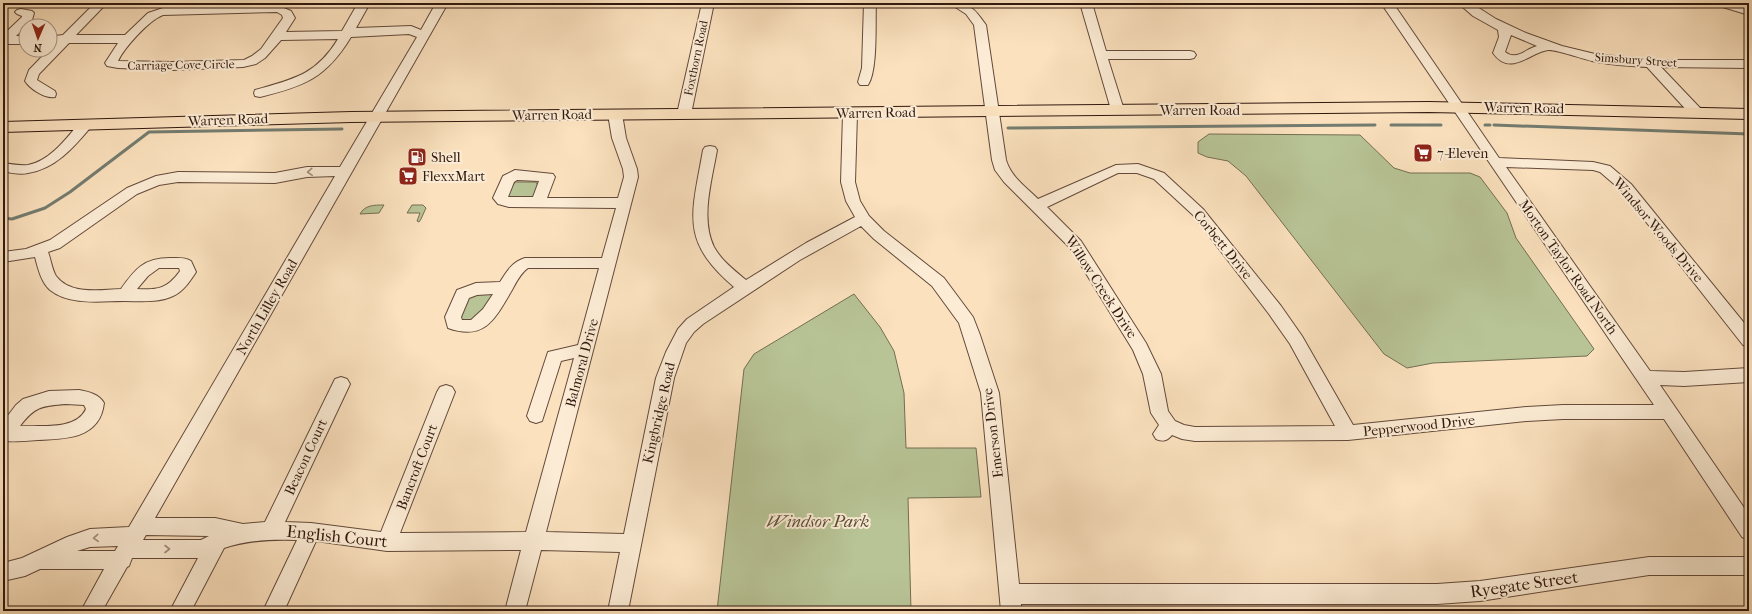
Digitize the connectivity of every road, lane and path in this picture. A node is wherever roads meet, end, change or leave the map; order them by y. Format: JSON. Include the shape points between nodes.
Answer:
{"nodes":[{"id":1,"x":101,"y":3,"type":"edge"},
{"id":2,"x":364,"y":3,"type":"edge"},
{"id":3,"x":442,"y":3,"type":"edge"},
{"id":4,"x":708,"y":3,"type":"edge"},
{"id":5,"x":870,"y":3,"type":"edge"},
{"id":6,"x":955,"y":3,"type":"edge"},
{"id":7,"x":1086,"y":3,"type":"edge"},
{"id":8,"x":1387,"y":3,"type":"edge"},
{"id":9,"x":1464,"y":3,"type":"edge"},
{"id":10,"x":1720,"y":3,"type":"edge"},
{"id":11,"x":20,"y":12,"type":"dead end"},
{"id":12,"x":1749,"y":12,"type":"edge"},
{"id":13,"x":1504,"y":29,"type":"junction"},
{"id":14,"x":345,"y":35,"type":"junction"},
{"id":15,"x":423,"y":35,"type":"junction"},
{"id":16,"x":277,"y":36,"type":"junction"},
{"id":17,"x":129,"y":38,"type":"junction"},
{"id":18,"x":58,"y":39,"type":"edge"},
{"id":19,"x":65,"y":39,"type":"junction"},
{"id":20,"x":18,"y":40,"type":"edge"},
{"id":21,"x":4,"y":41,"type":"edge"},
{"id":22,"x":1551,"y":46,"type":"junction"},
{"id":23,"x":1102,"y":55,"type":"junction"},
{"id":24,"x":1190,"y":55,"type":"dead end"},
{"id":25,"x":1650,"y":62,"type":"junction"},
{"id":26,"x":1749,"y":64,"type":"edge"},
{"id":27,"x":864,"y":82,"type":"dead end"},
{"id":28,"x":260,"y":93,"type":"dead end"},
{"id":29,"x":50,"y":94,"type":"dead end"},
{"id":30,"x":1457,"y":107,"type":"junction"},
{"id":31,"x":1117,"y":110,"type":"junction"},
{"id":32,"x":993,"y":112,"type":"junction"},
{"id":33,"x":1696,"y":112,"type":"junction"},
{"id":34,"x":615,"y":114,"type":"junction"},
{"id":35,"x":684,"y":114,"type":"junction"},
{"id":36,"x":850,"y":114,"type":"junction"},
{"id":37,"x":1749,"y":114,"type":"edge"},
{"id":38,"x":376,"y":116,"type":"junction"},
{"id":39,"x":86,"y":125,"type":"junction"},
{"id":40,"x":3,"y":127,"type":"edge"},
{"id":41,"x":710,"y":150,"type":"dead end"},
{"id":42,"x":1495,"y":162,"type":"junction"},
{"id":43,"x":3,"y":167,"type":"edge"},
{"id":44,"x":342,"y":177,"type":"junction"},
{"id":45,"x":538,"y":202,"type":"dead end"},
{"id":46,"x":625,"y":203,"type":"junction"},
{"id":47,"x":1036,"y":206,"type":"junction"},
{"id":48,"x":863,"y":219,"type":"junction"},
{"id":49,"x":40,"y":250,"type":"junction"},
{"id":50,"x":3,"y":257,"type":"edge"},
{"id":51,"x":609,"y":263,"type":"junction"},
{"id":52,"x":505,"y":288,"type":"dead end"},
{"id":53,"x":745,"y":288,"type":"junction"},
{"id":54,"x":125,"y":295,"type":"dead end"},
{"id":55,"x":1749,"y":341,"type":"edge"},
{"id":56,"x":585,"y":350,"type":"junction"},
{"id":57,"x":1749,"y":375,"type":"edge"},
{"id":58,"x":1646,"y":378,"type":"junction"},
{"id":59,"x":341,"y":384,"type":"dead end"},
{"id":60,"x":446,"y":392,"type":"dead end"},
{"id":61,"x":1670,"y":412,"type":"junction"},
{"id":62,"x":536,"y":416,"type":"dead end"},
{"id":63,"x":1165,"y":430,"type":"joint"},
{"id":64,"x":1348,"y":433,"type":"junction"},
{"id":65,"x":271,"y":530,"type":"junction"},
{"id":66,"x":1749,"y":531,"type":"edge"},
{"id":67,"x":311,"y":532,"type":"junction"},
{"id":68,"x":228,"y":534,"type":"junction"},
{"id":69,"x":537,"y":541,"type":"junction"},
{"id":70,"x":388,"y":542,"type":"junction"},
{"id":71,"x":131,"y":543,"type":"junction"},
{"id":72,"x":631,"y":543,"type":"junction"},
{"id":73,"x":36,"y":562,"type":"junction"},
{"id":74,"x":1749,"y":566,"type":"edge"},
{"id":75,"x":3,"y":572,"type":"edge"},
{"id":76,"x":1011,"y":602,"type":"edge"},
{"id":77,"x":91,"y":611,"type":"edge"},
{"id":78,"x":180,"y":611,"type":"edge"},
{"id":79,"x":273,"y":611,"type":"edge"},
{"id":80,"x":515,"y":611,"type":"edge"},
{"id":81,"x":618,"y":611,"type":"edge"}],
"edges":[{"from":1,"to":19,"type":"street"},
{"from":2,"to":14,"type":"street"},
{"from":3,"to":15,"type":"street","name":"North Lilley Road"},
{"from":4,"to":35,"type":"street","name":"Foxthorn Road"},
{"from":5,"to":27,"type":"street","via":[[868,68]]},
{"from":6,"to":32,"type":"street","name":"Willow Creek Drive","via":[[970,12],[980,25]]},
{"from":7,"to":23,"type":"street"},
{"from":8,"to":30,"type":"street","name":"Morton Taylor Road North"},
{"from":9,"to":13,"type":"street","name":"Simsbury Street"},
{"from":10,"to":12,"type":"street"},
{"from":11,"to":21,"type":"street","via":[[28,13],[28,18]]},
{"from":13,"to":22,"type":"street","name":"Simsbury Street"},
{"from":13,"to":22,"type":"street","via":[[1505,39],[1499,53],[1507,59],[1520,59],[1534,50]]},
{"from":14,"to":15,"type":"street","via":[[349,39],[358,40],[406,39]]},
{"from":14,"to":16,"type":"street"},
{"from":14,"to":28,"type":"street","via":[[325,64],[312,75]]},
{"from":15,"to":38,"type":"street","name":"North Lilley Road"},
{"from":16,"to":17,"type":"street","name":"Carriage Cove Circle","via":[[289,17],[279,9],[170,10],[150,17]]},
{"from":16,"to":17,"type":"street","name":"Carriage Cove Circle","via":[[261,55],[245,63],[112,65],[112,58]]},
{"from":17,"to":19,"type":"street"},
{"from":18,"to":19,"type":"street"},
{"from":19,"to":29,"type":"street","via":[[31,77],[33,83]]},
{"from":20,"to":21,"type":"street"},
{"from":22,"to":25,"type":"street","name":"Simsbury Street","via":[[1595,58]]},
{"from":23,"to":24,"type":"street"},
{"from":23,"to":31,"type":"street"},
{"from":25,"to":26,"type":"street","name":"Simsbury Street"},
{"from":25,"to":33,"type":"street"},
{"from":30,"to":31,"type":"main road","name":"Warren Road"},
{"from":30,"to":33,"type":"main road","name":"Warren Road"},
{"from":30,"to":42,"type":"street","name":"Morton Taylor Road North"},
{"from":31,"to":32,"type":"main road","name":"Warren Road"},
{"from":32,"to":36,"type":"main road","name":"Warren Road"},
{"from":32,"to":47,"type":"street","name":"Willow Creek Drive","via":[[1002,170]]},
{"from":33,"to":37,"type":"main road","name":"Warren Road"},
{"from":34,"to":35,"type":"main road","name":"Warren Road"},
{"from":34,"to":38,"type":"main road","name":"Warren Road"},
{"from":34,"to":46,"type":"street","name":"Balmoral Drive","via":[[631,177]]},
{"from":35,"to":36,"type":"main road","name":"Warren Road"},
{"from":36,"to":48,"type":"street","name":"Emerson Drive","via":[[848,182],[853,202]]},
{"from":38,"to":39,"type":"main road","name":"Warren Road"},
{"from":38,"to":44,"type":"street","name":"North Lilley Road"},
{"from":39,"to":40,"type":"main road","name":"Warren Road"},
{"from":39,"to":43,"type":"street","via":[[67,146],[40,165],[23,170]]},
{"from":41,"to":53,"type":"street","via":[[701,208],[702,238],[714,258]]},
{"from":42,"to":55,"type":"street","name":"Windsor Woods Drive","via":[[1593,166],[1605,169],[1626,187]]},
{"from":42,"to":58,"type":"street","name":"Morton Taylor Road North"},
{"from":44,"to":49,"type":"street","via":[[301,183],[275,178],[178,177],[156,181],[132,191],[66,238]]},
{"from":44,"to":71,"type":"street","name":"North Lilley Road"},
{"from":45,"to":46,"type":"street"},
{"from":46,"to":51,"type":"street","name":"Balmoral Drive"},
{"from":47,"to":63,"type":"street","name":"Willow Creek Drive","via":[[1076,245],[1140,348],[1152,374]]},
{"from":47,"to":64,"type":"street","name":"Corbett Drive","via":[[1116,169],[1138,168],[1164,180],[1198,212],[1276,310],[1296,340]]},
{"from":48,"to":53,"type":"street","name":"Kingbridge Road"},
{"from":48,"to":76,"type":"street","name":"Emerson Drive","via":[[938,282],[958,308],[969,328],[990,393]]},
{"from":49,"to":50,"type":"street"},
{"from":49,"to":54,"type":"street","via":[[49,277],[54,284],[68,292],[83,295]]},
{"from":51,"to":52,"type":"street","via":[[525,263],[515,270]]},
{"from":51,"to":56,"type":"street","name":"Balmoral Drive"},
{"from":53,"to":72,"type":"street","name":"Kingbridge Road","via":[[697,319],[674,352],[665,378]]},
{"from":56,"to":62,"type":"street","via":[[554,357]]},
{"from":56,"to":69,"type":"street","name":"Balmoral Drive"},
{"from":57,"to":58,"type":"street","via":[[1684,379]]},
{"from":58,"to":61,"type":"street","name":"Morton Taylor Road North"},
{"from":59,"to":65,"type":"street","name":"Beacon Court"},
{"from":60,"to":70,"type":"street","name":"Bancroft Court"},
{"from":61,"to":64,"type":"street","name":"Pepperwood Drive","via":[[1527,414]]},
{"from":61,"to":66,"type":"street","name":"Morton Taylor Road North"},
{"from":63,"to":64,"type":"street","name":"Pepperwood Drive","via":[[1194,434]]},
{"from":65,"to":67,"type":"street","name":"English Court"},
{"from":65,"to":68,"type":"street","name":"English Court"},
{"from":67,"to":70,"type":"street","name":"English Court"},
{"from":67,"to":79,"type":"street"},
{"from":68,"to":71,"type":"street","name":"English Court","via":[[215,527]]},
{"from":71,"to":68,"type":"street","one_way":true,"via":[[203,549]]},
{"from":68,"to":78,"type":"street"},
{"from":69,"to":70,"type":"street","name":"English Court"},
{"from":69,"to":72,"type":"street","name":"English Court"},
{"from":69,"to":80,"type":"street","name":"Balmoral Drive"},
{"from":71,"to":73,"type":"street"},
{"from":71,"to":73,"type":"street","one_way":true,"via":[[90,538]]},
{"from":71,"to":77,"type":"street","name":"North Lilley Road"},
{"from":72,"to":81,"type":"street","name":"Kingbridge Road"},
{"from":73,"to":75,"type":"street"},
{"from":74,"to":76,"type":"street","name":"Ryegate Street","via":[[1649,566],[1480,591],[1437,594]]}]}
